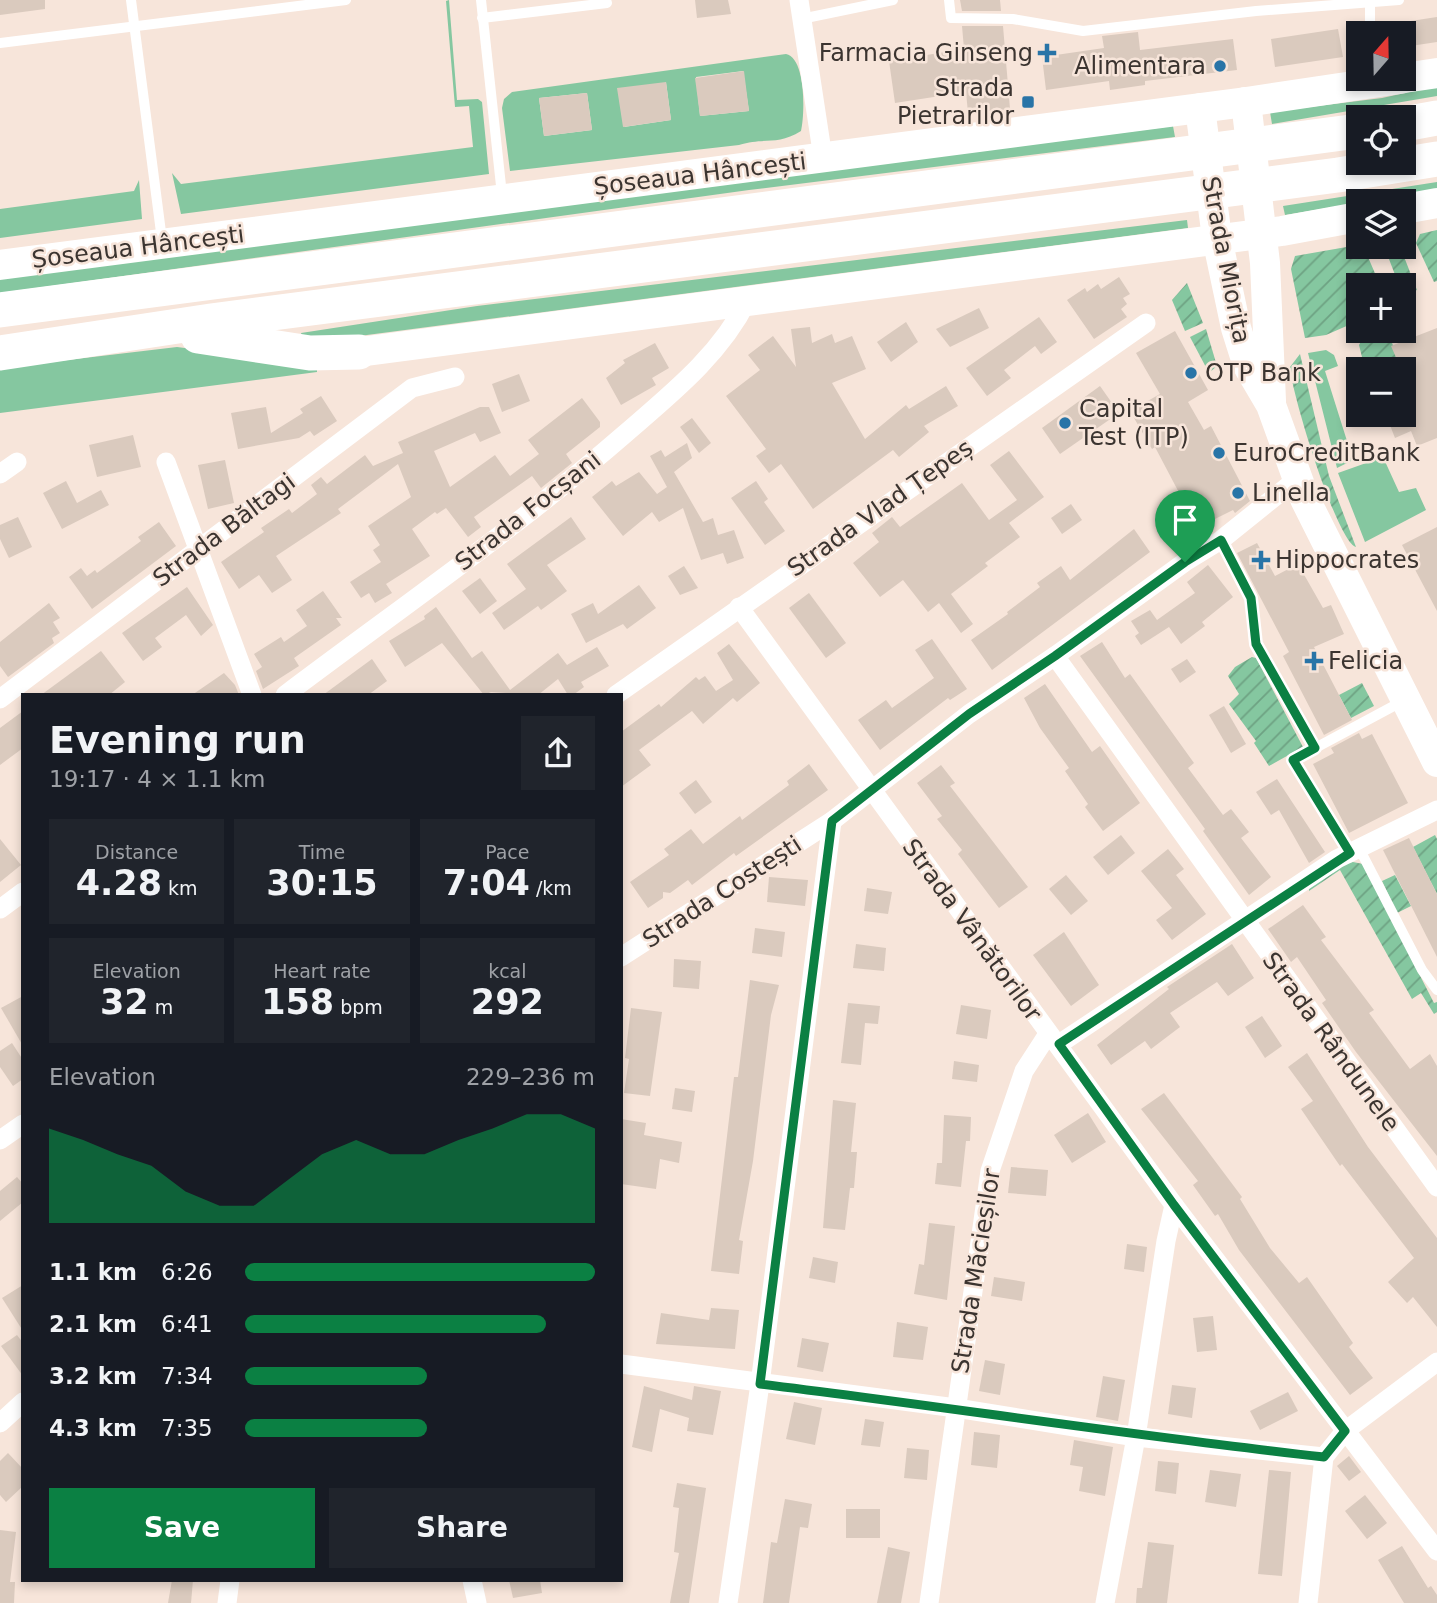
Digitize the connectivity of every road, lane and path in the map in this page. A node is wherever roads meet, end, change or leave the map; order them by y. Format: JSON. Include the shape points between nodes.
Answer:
{"nodes":[{"id":1,"x":131,"y":0,"type":"edge"},
{"id":2,"x":346,"y":0,"type":"edge"},
{"id":3,"x":481,"y":0,"type":"edge"},
{"id":4,"x":606,"y":0,"type":"edge"},
{"id":5,"x":893,"y":0,"type":"edge"},
{"id":6,"x":948,"y":0,"type":"edge"},
{"id":7,"x":1399,"y":0,"type":"edge"},
{"id":8,"x":1370,"y":2,"type":"edge"},
{"id":9,"x":800,"y":9,"type":"edge"},
{"id":10,"x":482,"y":18,"type":"junction"},
{"id":11,"x":1370,"y":21,"type":"edge"},
{"id":12,"x":134,"y":26,"type":"junction"},
{"id":13,"x":0,"y":43,"type":"edge"},
{"id":14,"x":1437,"y":73,"type":"edge"},
{"id":15,"x":1416,"y":76,"type":"edge"},
{"id":16,"x":1346,"y":89,"type":"edge"},
{"id":17,"x":1247,"y":109,"type":"junction"},
{"id":18,"x":1201,"y":115,"type":"junction"},
{"id":19,"x":1437,"y":118,"type":"edge"},
{"id":20,"x":1416,"y":122,"type":"edge"},
{"id":21,"x":1346,"y":133,"type":"edge"},
{"id":22,"x":823,"y":158,"type":"junction"},
{"id":23,"x":1437,"y":159,"type":"edge"},
{"id":24,"x":503,"y":199,"type":"junction"},
{"id":25,"x":1437,"y":203,"type":"edge"},
{"id":26,"x":1416,"y":207,"type":"edge"},
{"id":27,"x":1346,"y":218,"type":"edge"},
{"id":28,"x":1261,"y":226,"type":"junction"},
{"id":29,"x":1216,"y":232,"type":"junction"},
{"id":30,"x":162,"y":244,"type":"junction"},
{"id":31,"x":0,"y":265,"type":"edge"},
{"id":32,"x":747,"y":301,"type":"junction"},
{"id":33,"x":0,"y":310,"type":"edge"},
{"id":34,"x":1146,"y":323,"type":"dead end"},
{"id":35,"x":114,"y":336,"type":"junction"},
{"id":36,"x":359,"y":352,"type":"joint"},
{"id":37,"x":0,"y":353,"type":"edge"},
{"id":38,"x":455,"y":377,"type":"dead end"},
{"id":39,"x":1271,"y":405,"type":"junction"},
{"id":40,"x":17,"y":462,"type":"dead end"},
{"id":41,"x":166,"y":462,"type":"dead end"},
{"id":42,"x":0,"y":474,"type":"edge"},
{"id":43,"x":1297,"y":478,"type":"junction"},
{"id":44,"x":1221,"y":540,"type":"junction"},
{"id":45,"x":198,"y":550,"type":"junction"},
{"id":46,"x":739,"y":607,"type":"junction"},
{"id":47,"x":1055,"y":656,"type":"junction"},
{"id":48,"x":251,"y":693,"type":"edge"},
{"id":49,"x":288,"y":693,"type":"edge"},
{"id":50,"x":619,"y":693,"type":"edge"},
{"id":51,"x":0,"y":699,"type":"edge"},
{"id":52,"x":1406,"y":700,"type":"junction"},
{"id":53,"x":1315,"y":748,"type":"junction"},
{"id":54,"x":1437,"y":762,"type":"edge"},
{"id":55,"x":872,"y":789,"type":"junction"},
{"id":56,"x":1437,"y":810,"type":"edge"},
{"id":57,"x":832,"y":821,"type":"junction"},
{"id":58,"x":1354,"y":850,"type":"junction"},
{"id":59,"x":21,"y":893,"type":"edge"},
{"id":60,"x":0,"y":909,"type":"edge"},
{"id":61,"x":1244,"y":922,"type":"junction"},
{"id":62,"x":623,"y":956,"type":"edge"},
{"id":63,"x":1437,"y":990,"type":"edge"},
{"id":64,"x":1054,"y":1039,"type":"junction"},
{"id":65,"x":21,"y":1125,"type":"edge"},
{"id":66,"x":0,"y":1140,"type":"edge"},
{"id":67,"x":1437,"y":1186,"type":"edge"},
{"id":68,"x":1174,"y":1205,"type":"junction"},
{"id":69,"x":1437,"y":1362,"type":"edge"},
{"id":70,"x":623,"y":1364,"type":"edge"},
{"id":71,"x":760,"y":1384,"type":"junction"},
{"id":72,"x":21,"y":1404,"type":"edge"},
{"id":73,"x":956,"y":1408,"type":"junction"},
{"id":74,"x":0,"y":1423,"type":"edge"},
{"id":75,"x":1345,"y":1431,"type":"junction"},
{"id":76,"x":1136,"y":1437,"type":"junction"},
{"id":77,"x":1324,"y":1457,"type":"junction"},
{"id":78,"x":1437,"y":1551,"type":"edge"},
{"id":79,"x":230,"y":1582,"type":"edge"},
{"id":80,"x":472,"y":1582,"type":"edge"},
{"id":81,"x":227,"y":1603,"type":"edge"},
{"id":82,"x":477,"y":1603,"type":"edge"},
{"id":83,"x":728,"y":1603,"type":"edge"},
{"id":84,"x":929,"y":1603,"type":"edge"},
{"id":85,"x":1105,"y":1603,"type":"edge"},
{"id":86,"x":1308,"y":1603,"type":"edge"}],
"edges":[{"from":1,"to":12,"type":"lane"},
{"from":2,"to":12,"type":"lane"},
{"from":3,"to":10,"type":"lane"},
{"from":4,"to":10,"type":"lane"},
{"from":5,"to":9,"type":"lane"},
{"from":6,"to":8,"type":"lane","via":[[951,18],[1013,19],[1083,32]]},
{"from":7,"to":8,"type":"lane"},
{"from":8,"to":11,"type":"lane"},
{"from":9,"to":22,"type":"street"},
{"from":10,"to":24,"type":"lane"},
{"from":12,"to":13,"type":"lane"},
{"from":12,"to":30,"type":"lane"},
{"from":14,"to":15,"type":"main road","name":"Șoseaua Hâncești"},
{"from":16,"to":17,"type":"main road","name":"Șoseaua Hâncești"},
{"from":17,"to":18,"type":"main road","name":"Șoseaua Hâncești"},
{"from":17,"to":28,"type":"main road","name":"Strada Miorița"},
{"from":18,"to":22,"type":"main road","name":"Șoseaua Hâncești"},
{"from":18,"to":29,"type":"main road","name":"Strada Miorița"},
{"from":19,"to":20,"type":"highway"},
{"from":21,"to":33,"type":"highway","name":"Șoseaua Hâncești"},
{"from":22,"to":24,"type":"main road","name":"Șoseaua Hâncești"},
{"from":23,"to":35,"type":"highway"},
{"from":24,"to":30,"type":"main road","name":"Șoseaua Hâncești"},
{"from":25,"to":26,"type":"main road"},
{"from":27,"to":28,"type":"main road"},
{"from":28,"to":29,"type":"main road"},
{"from":28,"to":39,"type":"main road","name":"Strada Miorița"},
{"from":29,"to":32,"type":"main road"},
{"from":29,"to":39,"type":"main road","name":"Strada Miorița","via":[[1248,366]]},
{"from":30,"to":31,"type":"main road","name":"Șoseaua Hâncești"},
{"from":32,"to":36,"type":"main road"},
{"from":32,"to":49,"type":"street","name":"Strada Focșani","via":[[716,350],[577,476]]},
{"from":34,"to":46,"type":"street","name":"Strada Vlad Țepeș"},
{"from":35,"to":36,"type":"highway","via":[[177,335],[310,353]]},
{"from":35,"to":37,"type":"highway"},
{"from":38,"to":45,"type":"street","name":"Strada Băltagi","via":[[412,388]]},
{"from":39,"to":43,"type":"main road","name":"Strada Miorița"},
{"from":40,"to":42,"type":"street"},
{"from":41,"to":45,"type":"street"},
{"from":43,"to":44,"type":"street","name":"Strada Costești"},
{"from":43,"to":52,"type":"main road","name":"Strada Miorița"},
{"from":44,"to":47,"type":"street","name":"Strada Costești"},
{"from":44,"to":53,"type":"lane","via":[[1251,598],[1256,644]]},
{"from":45,"to":48,"type":"street"},
{"from":45,"to":51,"type":"street","name":"Strada Băltagi"},
{"from":46,"to":50,"type":"street","name":"Strada Vlad Țepeș"},
{"from":46,"to":55,"type":"street","name":"Strada Vânătorilor"},
{"from":47,"to":55,"type":"street","name":"Strada Costești","via":[[969,714]]},
{"from":47,"to":61,"type":"street","name":"Strada Rândunele"},
{"from":52,"to":53,"type":"lane"},
{"from":52,"to":54,"type":"main road","name":"Strada Miorița"},
{"from":53,"to":58,"type":"lane","via":[[1293,760]]},
{"from":55,"to":57,"type":"street","name":"Strada Costești"},
{"from":55,"to":64,"type":"street","name":"Strada Vânătorilor"},
{"from":56,"to":58,"type":"street"},
{"from":57,"to":62,"type":"street","name":"Strada Costești"},
{"from":57,"to":71,"type":"street"},
{"from":58,"to":61,"type":"street"},
{"from":58,"to":63,"type":"lane"},
{"from":59,"to":60,"type":"street"},
{"from":61,"to":64,"type":"street"},
{"from":61,"to":67,"type":"street","name":"Strada Rândunele"},
{"from":64,"to":68,"type":"street","name":"Strada Vânătorilor"},
{"from":64,"to":73,"type":"street","name":"Strada Măcieșilor","via":[[1024,1071],[990,1171]]},
{"from":65,"to":66,"type":"street"},
{"from":68,"to":75,"type":"street","name":"Strada Vânătorilor"},
{"from":68,"to":76,"type":"street"},
{"from":69,"to":75,"type":"street"},
{"from":70,"to":71,"type":"street"},
{"from":71,"to":73,"type":"street"},
{"from":71,"to":83,"type":"street"},
{"from":72,"to":74,"type":"street"},
{"from":73,"to":76,"type":"street"},
{"from":73,"to":84,"type":"street","name":"Strada Măcieșilor"},
{"from":75,"to":77,"type":"street"},
{"from":75,"to":78,"type":"street","name":"Strada Vânătorilor"},
{"from":76,"to":77,"type":"street"},
{"from":76,"to":85,"type":"street"},
{"from":77,"to":86,"type":"street"},
{"from":79,"to":81,"type":"street"},
{"from":80,"to":82,"type":"street"}]}
